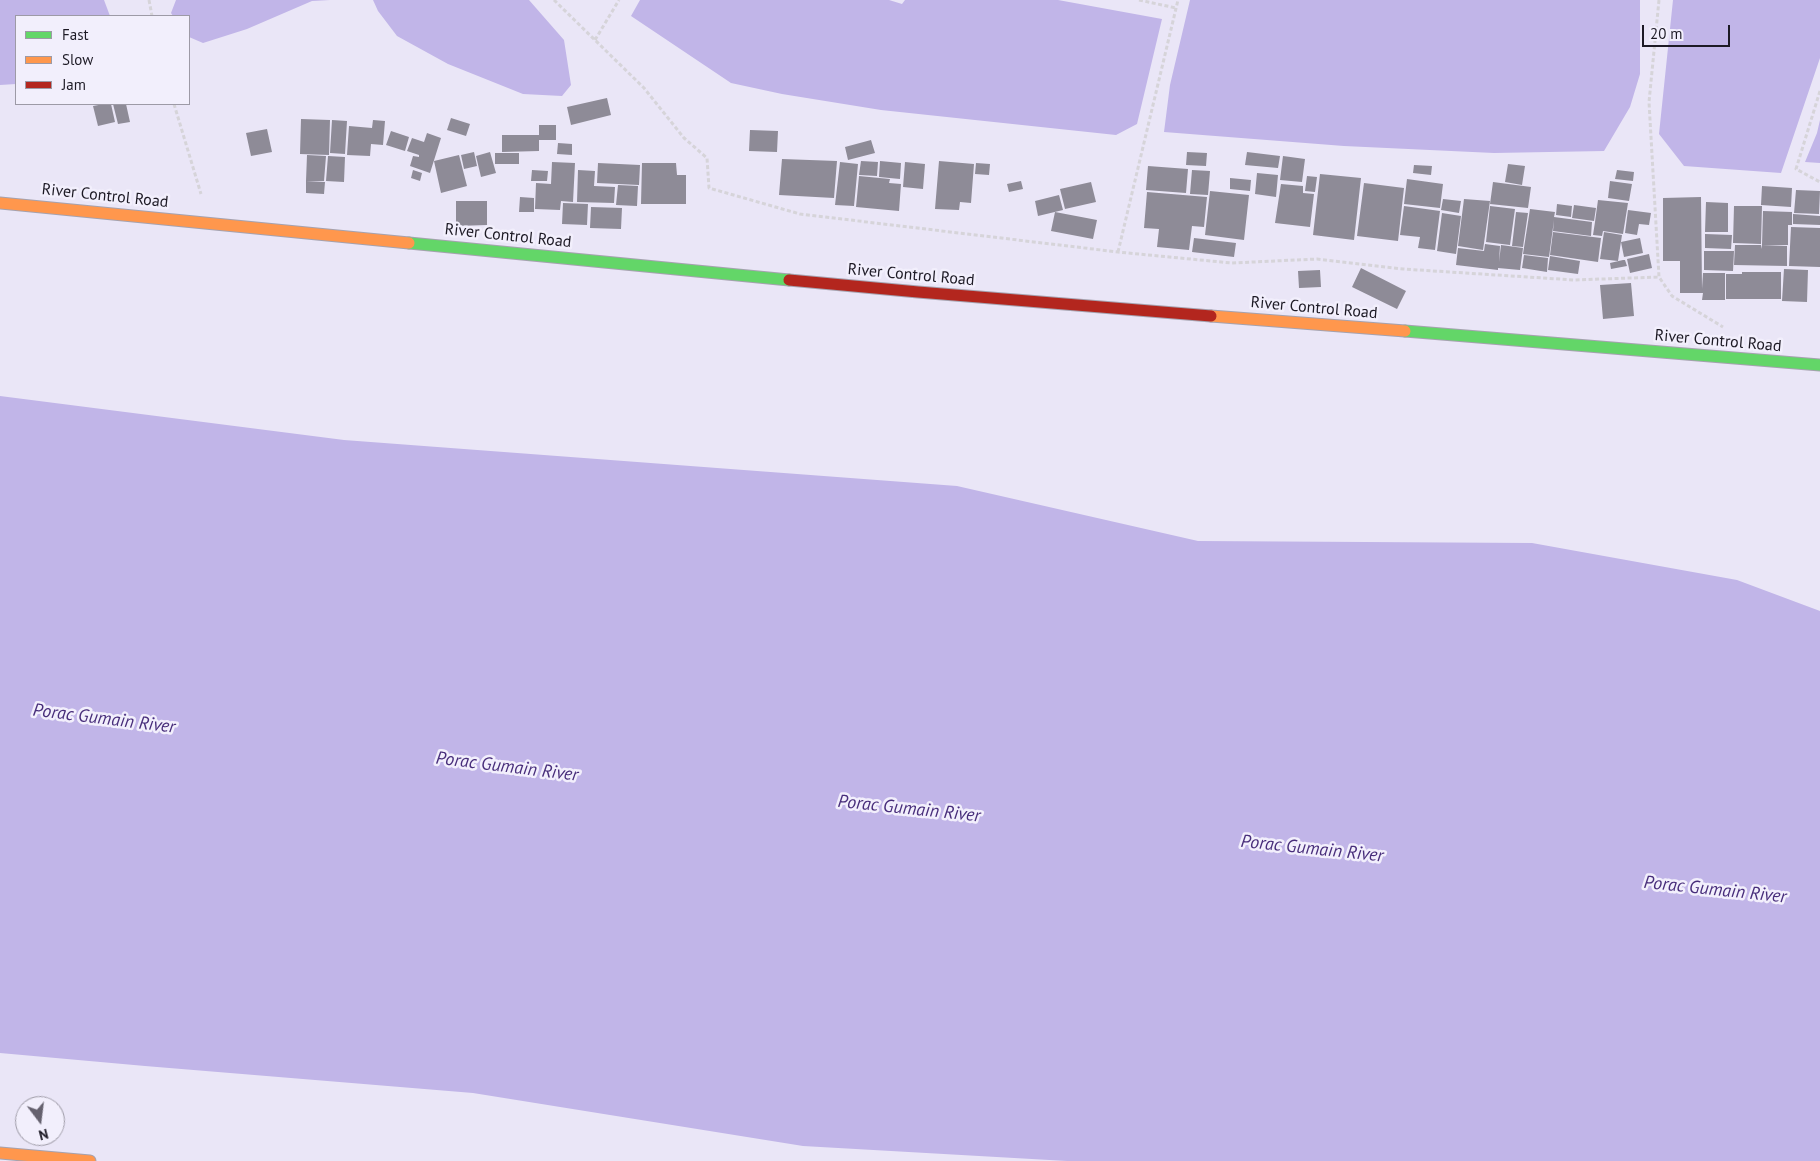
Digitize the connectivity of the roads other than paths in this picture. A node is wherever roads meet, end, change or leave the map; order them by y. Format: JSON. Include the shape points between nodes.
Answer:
{"nodes":[{"id":1,"x":0,"y":203,"type":"edge"},
{"id":2,"x":1820,"y":365,"type":"edge"},
{"id":3,"x":0,"y":1153,"type":"edge"},
{"id":4,"x":90,"y":1161,"type":"edge"}],
"edges":[{"from":1,"to":2,"type":"street","name":"River Control Road","via":[[918,292]]},
{"from":3,"to":4,"type":"street"}]}
